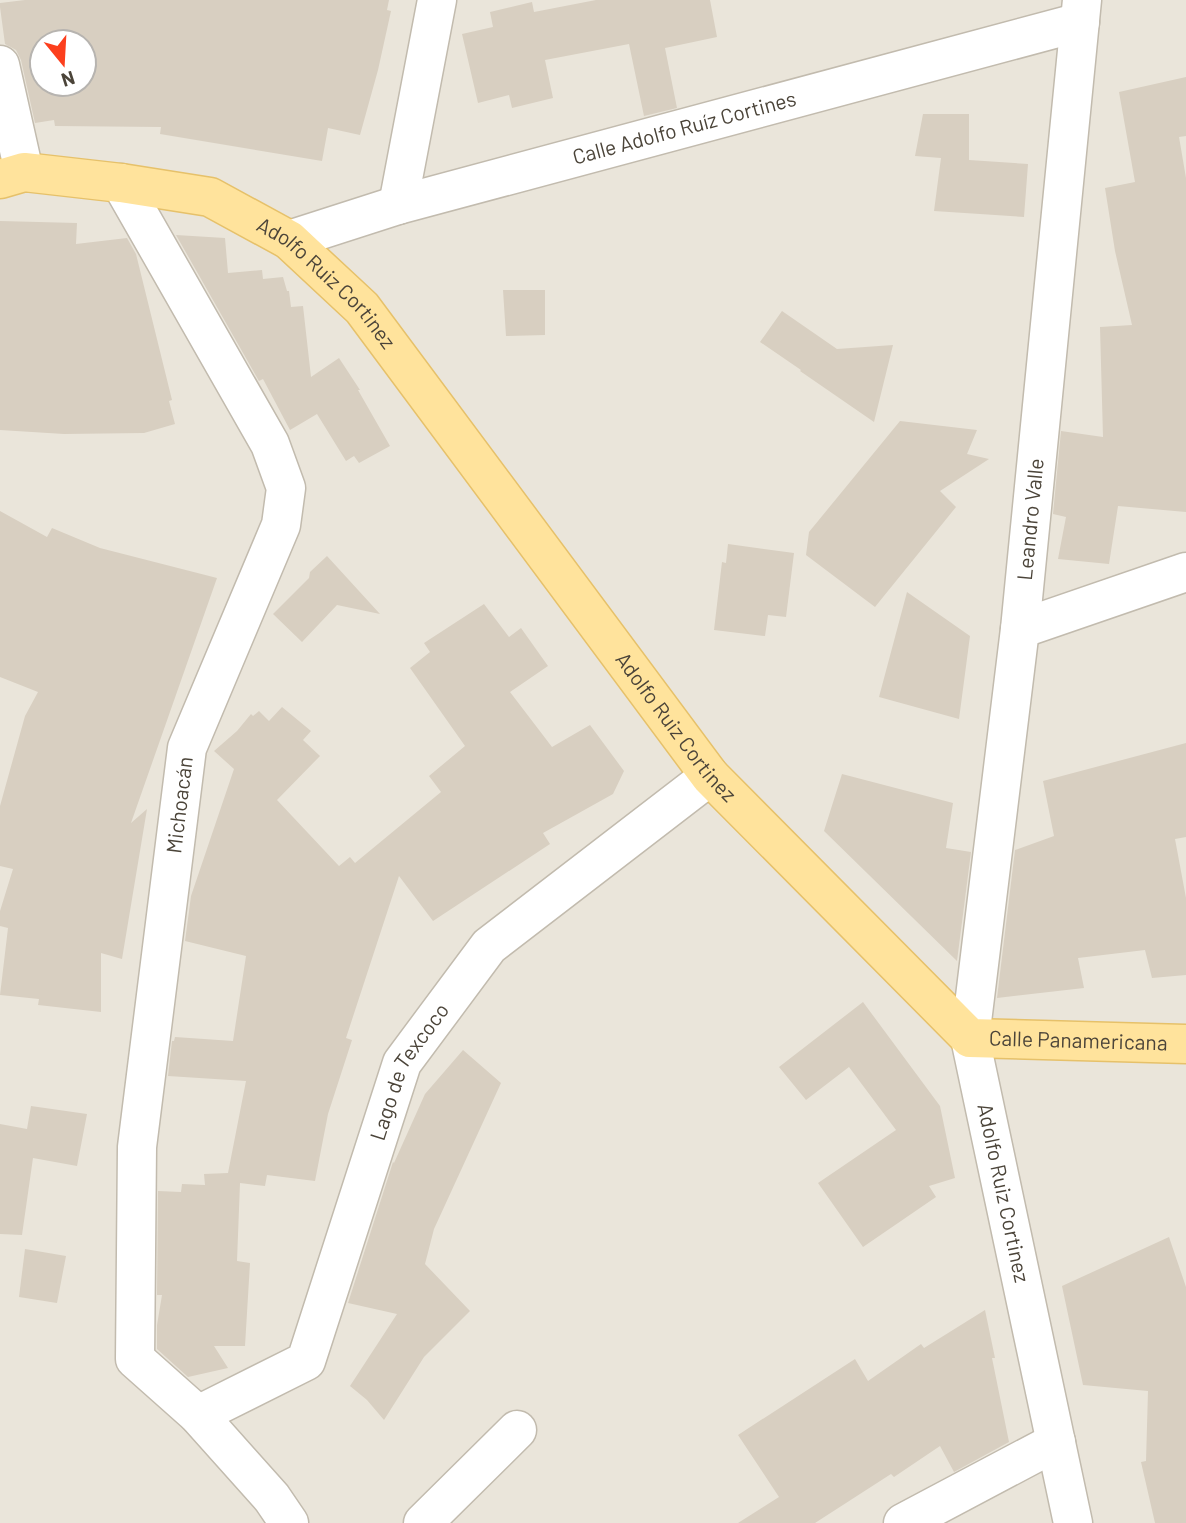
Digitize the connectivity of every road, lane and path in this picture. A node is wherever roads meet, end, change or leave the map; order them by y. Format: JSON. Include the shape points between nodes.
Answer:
{"nodes":[{"id":1,"x":437,"y":0,"type":"edge"},
{"id":2,"x":1081,"y":11,"type":"edge"},
{"id":3,"x":0,"y":65,"type":"edge"},
{"id":4,"x":12,"y":175,"type":"edge"},
{"id":5,"x":121,"y":183,"type":"junction"},
{"id":6,"x":398,"y":205,"type":"junction"},
{"id":7,"x":289,"y":240,"type":"junction"},
{"id":8,"x":1186,"y":572,"type":"edge"},
{"id":9,"x":1020,"y":629,"type":"junction"},
{"id":10,"x":710,"y":776,"type":"junction"},
{"id":11,"x":970,"y":1038,"type":"junction"},
{"id":12,"x":1186,"y":1044,"type":"edge"},
{"id":13,"x":198,"y":1415,"type":"junction"},
{"id":14,"x":517,"y":1430,"type":"dead end"},
{"id":15,"x":1056,"y":1442,"type":"junction"},
{"id":16,"x":289,"y":1523,"type":"edge"},
{"id":17,"x":423,"y":1523,"type":"edge"},
{"id":18,"x":904,"y":1523,"type":"edge"},
{"id":19,"x":1073,"y":1523,"type":"edge"}],
"edges":[{"from":1,"to":6,"type":"street"},
{"from":2,"to":6,"type":"street","name":"Calle Adolfo Ruíz Cortines"},
{"from":2,"to":9,"type":"street","name":"Leandro Valle"},
{"from":3,"to":4,"type":"street"},
{"from":4,"to":5,"type":"main road","name":"Adolfo Ruiz Cortinez"},
{"from":5,"to":7,"type":"main road","name":"Adolfo Ruiz Cortinez","via":[[210,197]]},
{"from":5,"to":13,"type":"street","name":"Michoacán","via":[[270,444],[286,488],[281,525],[187,748],[137,1147],[135,1359]]},
{"from":6,"to":7,"type":"street","name":"Calle Adolfo Ruíz Cortines"},
{"from":7,"to":10,"type":"main road","name":"Adolfo Ruiz Cortinez","via":[[362,308]]},
{"from":8,"to":9,"type":"street"},
{"from":9,"to":11,"type":"street","name":"Leandro Valle"},
{"from":10,"to":11,"type":"main road","name":"Adolfo Ruiz Cortinez"},
{"from":10,"to":13,"type":"street","name":"Lago de Texcoco","via":[[489,946],[402,1063],[306,1361]]},
{"from":11,"to":12,"type":"main road","name":"Calle Panamericana"},
{"from":11,"to":15,"type":"street","name":"Adolfo Ruiz Cortinez"},
{"from":13,"to":16,"type":"street","name":"Michoacán"},
{"from":14,"to":17,"type":"street"},
{"from":15,"to":18,"type":"street"},
{"from":15,"to":19,"type":"street","name":"Adolfo Ruiz Cortinez"}]}
